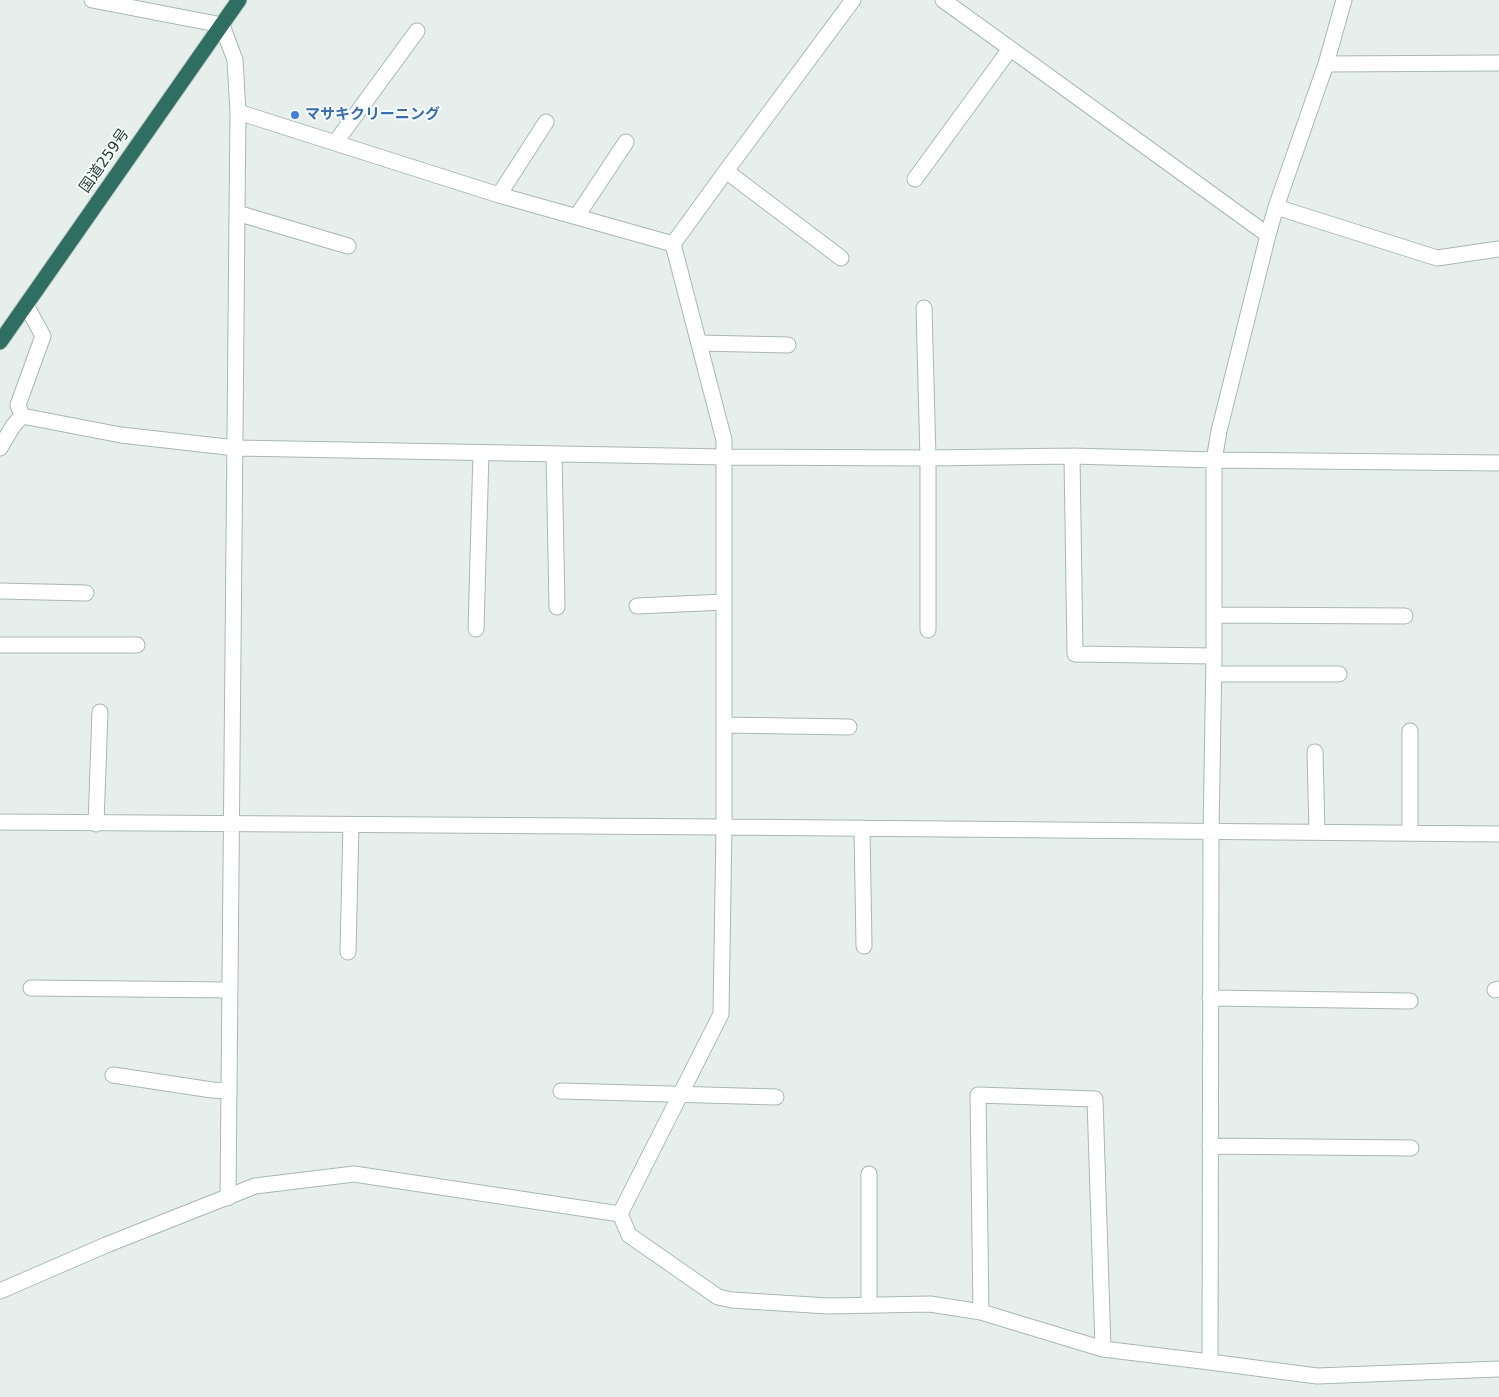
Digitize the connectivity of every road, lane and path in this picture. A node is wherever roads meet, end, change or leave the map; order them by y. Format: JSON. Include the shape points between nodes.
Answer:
{"nodes":[{"id":1,"x":92,"y":0,"type":"edge"},
{"id":2,"x":239,"y":0,"type":"edge"},
{"id":3,"x":853,"y":0,"type":"edge"},
{"id":4,"x":943,"y":0,"type":"edge"},
{"id":5,"x":1344,"y":0,"type":"edge"},
{"id":6,"x":222,"y":25,"type":"junction"},
{"id":7,"x":417,"y":31,"type":"dead end"},
{"id":8,"x":1010,"y":49,"type":"junction"},
{"id":9,"x":1499,"y":63,"type":"edge"},
{"id":10,"x":1326,"y":64,"type":"junction"},
{"id":11,"x":238,"y":112,"type":"junction"},
{"id":12,"x":546,"y":122,"type":"dead end"},
{"id":13,"x":626,"y":142,"type":"dead end"},
{"id":14,"x":335,"y":143,"type":"junction"},
{"id":15,"x":726,"y":171,"type":"junction"},
{"id":16,"x":915,"y":180,"type":"dead end"},
{"id":17,"x":499,"y":195,"type":"junction"},
{"id":18,"x":1276,"y":207,"type":"junction"},
{"id":19,"x":237,"y":213,"type":"junction"},
{"id":20,"x":577,"y":216,"type":"junction"},
{"id":21,"x":1268,"y":236,"type":"junction"},
{"id":22,"x":673,"y":244,"type":"junction"},
{"id":23,"x":348,"y":246,"type":"dead end"},
{"id":24,"x":1499,"y":249,"type":"edge"},
{"id":25,"x":840,"y":258,"type":"dead end"},
{"id":26,"x":26,"y":305,"type":"junction"},
{"id":27,"x":924,"y":308,"type":"dead end"},
{"id":28,"x":0,"y":342,"type":"edge"},
{"id":29,"x":699,"y":343,"type":"junction"},
{"id":30,"x":788,"y":345,"type":"dead end"},
{"id":31,"x":22,"y":416,"type":"junction"},
{"id":32,"x":0,"y":448,"type":"edge"},
{"id":33,"x":236,"y":448,"type":"junction"},
{"id":34,"x":481,"y":452,"type":"junction"},
{"id":35,"x":554,"y":454,"type":"junction"},
{"id":36,"x":1072,"y":456,"type":"junction"},
{"id":37,"x":724,"y":457,"type":"junction"},
{"id":38,"x":928,"y":458,"type":"junction"},
{"id":39,"x":1214,"y":460,"type":"junction"},
{"id":40,"x":1499,"y":463,"type":"edge"},
{"id":41,"x":0,"y":591,"type":"edge"},
{"id":42,"x":86,"y":593,"type":"dead end"},
{"id":43,"x":724,"y":602,"type":"junction"},
{"id":44,"x":637,"y":606,"type":"dead end"},
{"id":45,"x":557,"y":607,"type":"dead end"},
{"id":46,"x":1214,"y":615,"type":"junction"},
{"id":47,"x":1405,"y":616,"type":"dead end"},
{"id":48,"x":476,"y":628,"type":"dead end"},
{"id":49,"x":928,"y":630,"type":"dead end"},
{"id":50,"x":0,"y":645,"type":"edge"},
{"id":51,"x":137,"y":645,"type":"dead end"},
{"id":52,"x":1214,"y":656,"type":"junction"},
{"id":53,"x":1214,"y":674,"type":"junction"},
{"id":54,"x":1339,"y":674,"type":"dead end"},
{"id":55,"x":100,"y":712,"type":"dead end"},
{"id":56,"x":724,"y":725,"type":"junction"},
{"id":57,"x":849,"y":727,"type":"dead end"},
{"id":58,"x":1410,"y":731,"type":"dead end"},
{"id":59,"x":1315,"y":752,"type":"dead end"},
{"id":60,"x":0,"y":822,"type":"edge"},
{"id":61,"x":96,"y":824,"type":"junction"},
{"id":62,"x":231,"y":825,"type":"junction"},
{"id":63,"x":351,"y":825,"type":"junction"},
{"id":64,"x":724,"y":826,"type":"junction"},
{"id":65,"x":862,"y":828,"type":"junction"},
{"id":66,"x":1211,"y":832,"type":"junction"},
{"id":67,"x":1318,"y":832,"type":"junction"},
{"id":68,"x":1410,"y":833,"type":"junction"},
{"id":69,"x":1499,"y":834,"type":"edge"},
{"id":70,"x":864,"y":946,"type":"dead end"},
{"id":71,"x":348,"y":952,"type":"dead end"},
{"id":72,"x":31,"y":988,"type":"dead end"},
{"id":73,"x":229,"y":990,"type":"junction"},
{"id":74,"x":1210,"y":998,"type":"junction"},
{"id":75,"x":1410,"y":1001,"type":"dead end"},
{"id":76,"x":112,"y":1076,"type":"dead end"},
{"id":77,"x":229,"y":1091,"type":"junction"},
{"id":78,"x":560,"y":1091,"type":"dead end"},
{"id":79,"x":681,"y":1095,"type":"junction"},
{"id":80,"x":776,"y":1097,"type":"dead end"},
{"id":81,"x":1210,"y":1146,"type":"junction"},
{"id":82,"x":1410,"y":1148,"type":"dead end"},
{"id":83,"x":869,"y":1174,"type":"dead end"},
{"id":84,"x":228,"y":1198,"type":"junction"},
{"id":85,"x":620,"y":1214,"type":"junction"},
{"id":86,"x":0,"y":1291,"type":"edge"},
{"id":87,"x":869,"y":1304,"type":"junction"},
{"id":88,"x":981,"y":1312,"type":"junction"},
{"id":89,"x":1103,"y":1350,"type":"junction"},
{"id":90,"x":1210,"y":1362,"type":"junction"},
{"id":91,"x":1499,"y":1368,"type":"edge"}],
"edges":[{"from":1,"to":6,"type":"street"},
{"from":2,"to":6,"type":"highway","name":"国道259号"},
{"from":3,"to":15,"type":"street"},
{"from":4,"to":8,"type":"street"},
{"from":5,"to":10,"type":"street"},
{"from":6,"to":11,"type":"street","via":[[235,60]]},
{"from":6,"to":26,"type":"highway","name":"国道259号"},
{"from":7,"to":14,"type":"street"},
{"from":8,"to":16,"type":"street"},
{"from":8,"to":21,"type":"street"},
{"from":9,"to":10,"type":"street"},
{"from":10,"to":18,"type":"street"},
{"from":11,"to":14,"type":"street"},
{"from":11,"to":19,"type":"street"},
{"from":12,"to":17,"type":"street"},
{"from":13,"to":20,"type":"street"},
{"from":14,"to":17,"type":"street"},
{"from":15,"to":22,"type":"street"},
{"from":15,"to":25,"type":"street"},
{"from":17,"to":20,"type":"street"},
{"from":18,"to":21,"type":"street"},
{"from":18,"to":24,"type":"street","via":[[1437,258]]},
{"from":19,"to":23,"type":"street"},
{"from":19,"to":33,"type":"street"},
{"from":20,"to":22,"type":"street"},
{"from":21,"to":39,"type":"street"},
{"from":22,"to":29,"type":"street"},
{"from":26,"to":28,"type":"highway","name":"国道259号"},
{"from":26,"to":31,"type":"street","via":[[43,336],[18,405]]},
{"from":27,"to":38,"type":"street"},
{"from":29,"to":30,"type":"street"},
{"from":29,"to":37,"type":"street","via":[[724,440]]},
{"from":31,"to":32,"type":"street"},
{"from":31,"to":33,"type":"street","via":[[121,436]]},
{"from":33,"to":34,"type":"street"},
{"from":33,"to":62,"type":"street"},
{"from":34,"to":35,"type":"street"},
{"from":34,"to":48,"type":"street"},
{"from":35,"to":37,"type":"street"},
{"from":35,"to":45,"type":"street"},
{"from":36,"to":38,"type":"street"},
{"from":36,"to":39,"type":"street"},
{"from":36,"to":52,"type":"street","via":[[1075,654]]},
{"from":37,"to":38,"type":"street"},
{"from":37,"to":43,"type":"street"},
{"from":38,"to":49,"type":"street"},
{"from":39,"to":40,"type":"street"},
{"from":39,"to":46,"type":"street"},
{"from":41,"to":42,"type":"street"},
{"from":43,"to":44,"type":"street"},
{"from":43,"to":56,"type":"street"},
{"from":46,"to":47,"type":"street"},
{"from":46,"to":52,"type":"street"},
{"from":50,"to":51,"type":"street"},
{"from":52,"to":53,"type":"street"},
{"from":53,"to":54,"type":"street"},
{"from":53,"to":66,"type":"street"},
{"from":55,"to":61,"type":"street"},
{"from":56,"to":57,"type":"street"},
{"from":56,"to":64,"type":"street"},
{"from":58,"to":68,"type":"street"},
{"from":59,"to":67,"type":"street"},
{"from":60,"to":61,"type":"street"},
{"from":61,"to":62,"type":"street"},
{"from":62,"to":63,"type":"street"},
{"from":62,"to":73,"type":"street"},
{"from":63,"to":64,"type":"street"},
{"from":63,"to":71,"type":"street"},
{"from":64,"to":65,"type":"street"},
{"from":64,"to":79,"type":"street","via":[[722,1014]]},
{"from":65,"to":66,"type":"street"},
{"from":65,"to":70,"type":"street"},
{"from":66,"to":67,"type":"street"},
{"from":66,"to":74,"type":"street"},
{"from":67,"to":68,"type":"street"},
{"from":68,"to":69,"type":"street"},
{"from":72,"to":73,"type":"street"},
{"from":73,"to":77,"type":"street"},
{"from":74,"to":75,"type":"street"},
{"from":74,"to":81,"type":"street"},
{"from":76,"to":77,"type":"street"},
{"from":77,"to":84,"type":"street"},
{"from":78,"to":79,"type":"street"},
{"from":79,"to":80,"type":"street"},
{"from":79,"to":85,"type":"street"},
{"from":81,"to":82,"type":"street"},
{"from":81,"to":90,"type":"street"},
{"from":83,"to":87,"type":"street"},
{"from":84,"to":85,"type":"street","via":[[255,1186],[354,1174]]},
{"from":84,"to":86,"type":"street","via":[[106,1245]]},
{"from":85,"to":87,"type":"street","via":[[629,1235],[718,1297],[828,1306]]},
{"from":87,"to":88,"type":"street","via":[[930,1304]]},
{"from":88,"to":89,"type":"street"},
{"from":88,"to":89,"type":"street","via":[[978,1095],[1095,1099]]},
{"from":89,"to":90,"type":"street"},
{"from":90,"to":91,"type":"street","via":[[1317,1376]]}]}
